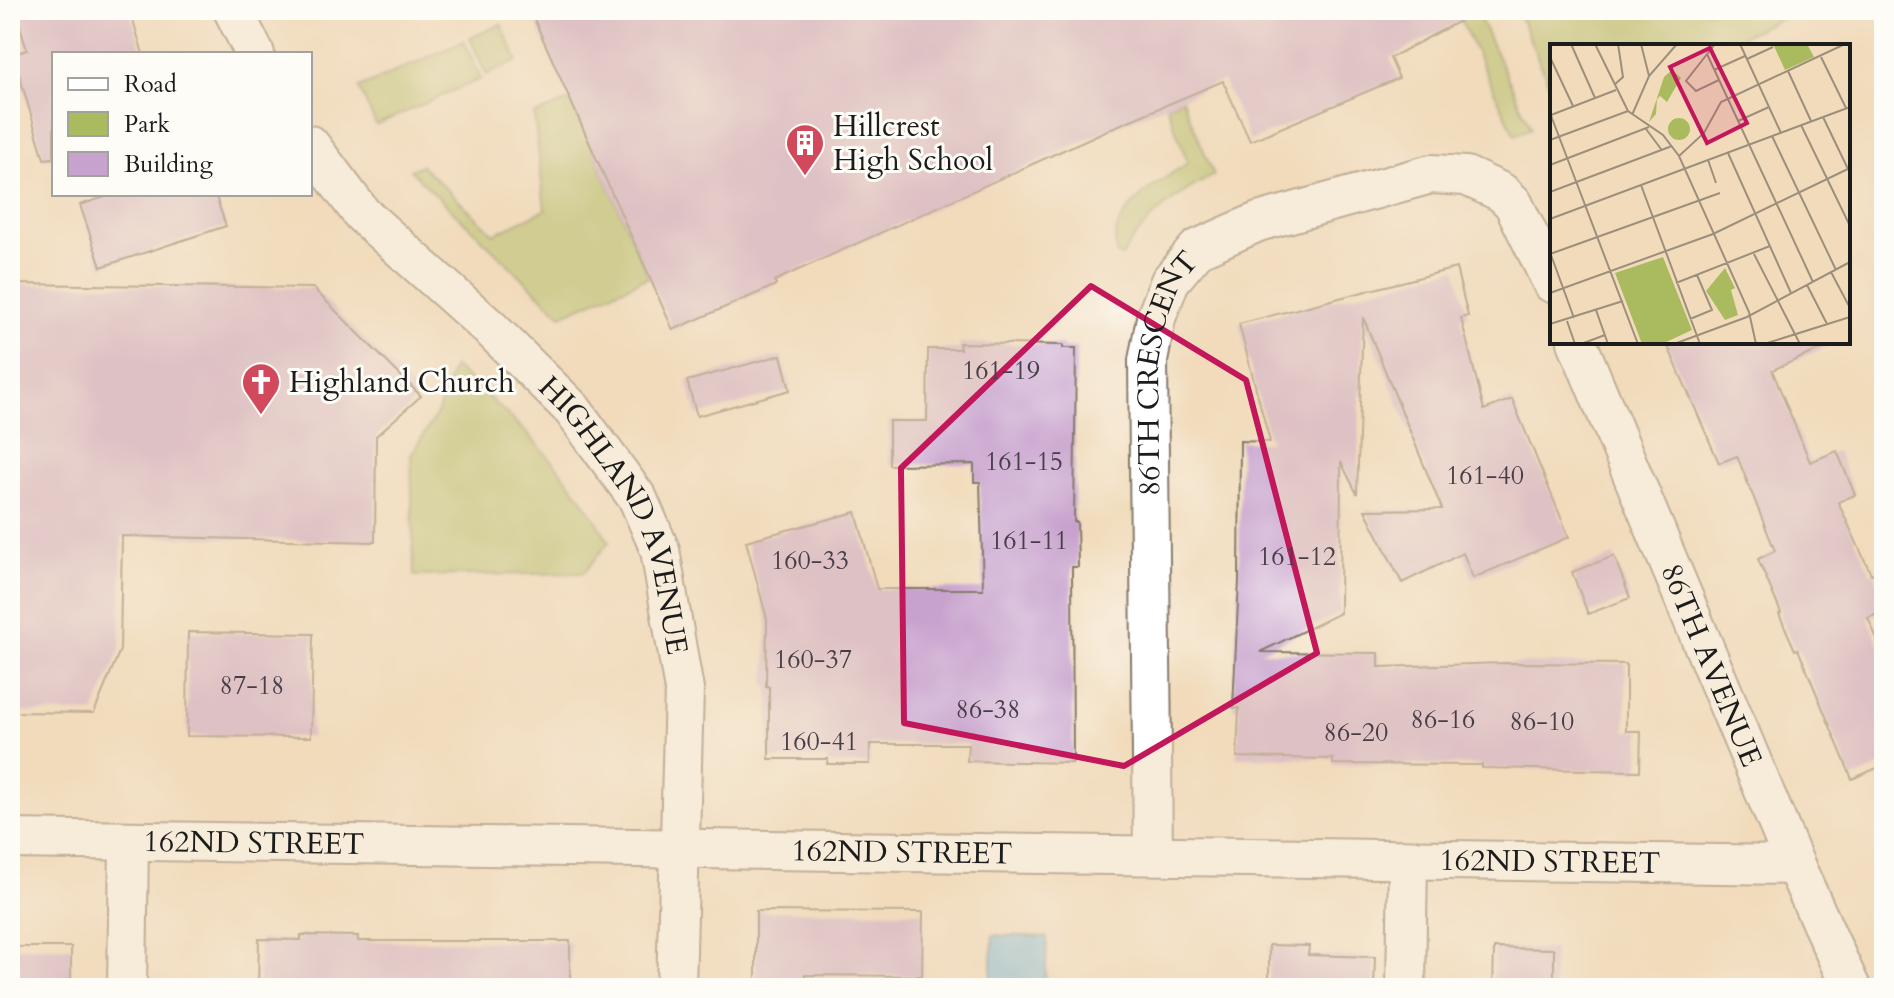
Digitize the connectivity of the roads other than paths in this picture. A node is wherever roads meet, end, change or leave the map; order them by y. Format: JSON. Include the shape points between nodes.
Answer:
{"nodes":[{"id":1,"x":233,"y":10,"type":"edge"},
{"id":2,"x":254,"y":52,"type":"edge"},
{"id":3,"x":312,"y":148,"type":"edge"},
{"id":4,"x":1547,"y":271,"type":"edge"},
{"id":5,"x":1578,"y":344,"type":"edge"},
{"id":6,"x":10,"y":839,"type":"edge"},
{"id":7,"x":129,"y":841,"type":"junction"},
{"id":8,"x":678,"y":847,"type":"junction"},
{"id":9,"x":1153,"y":854,"type":"junction"},
{"id":10,"x":1408,"y":860,"type":"junction"},
{"id":11,"x":1795,"y":865,"type":"junction"},
{"id":12,"x":127,"y":988,"type":"edge"},
{"id":13,"x":676,"y":988,"type":"edge"},
{"id":14,"x":1406,"y":988,"type":"edge"},
{"id":15,"x":1851,"y":988,"type":"edge"}],
"edges":[{"from":1,"to":2,"type":"street"},
{"from":3,"to":8,"type":"street","name":"HIGHLAND AVENUE","via":[[362,214],[572,409],[638,499],[660,550],[684,690]]},
{"from":4,"to":9,"type":"street","name":"86TH CRESCENT","via":[[1513,203],[1501,192],[1466,176],[1431,174],[1258,222],[1197,249],[1170,281],[1148,361]]},
{"from":5,"to":11,"type":"street","name":"86TH AVENUE"},
{"from":6,"to":7,"type":"street","name":"162ND STREET"},
{"from":7,"to":8,"type":"street","name":"162ND STREET"},
{"from":7,"to":12,"type":"street"},
{"from":8,"to":9,"type":"street","name":"162ND STREET"},
{"from":8,"to":13,"type":"street","name":"HIGHLAND AVENUE"},
{"from":9,"to":10,"type":"street","name":"162ND STREET"},
{"from":10,"to":11,"type":"street","name":"162ND STREET"},
{"from":10,"to":14,"type":"street"},
{"from":11,"to":15,"type":"street","name":"86TH AVENUE"}]}
